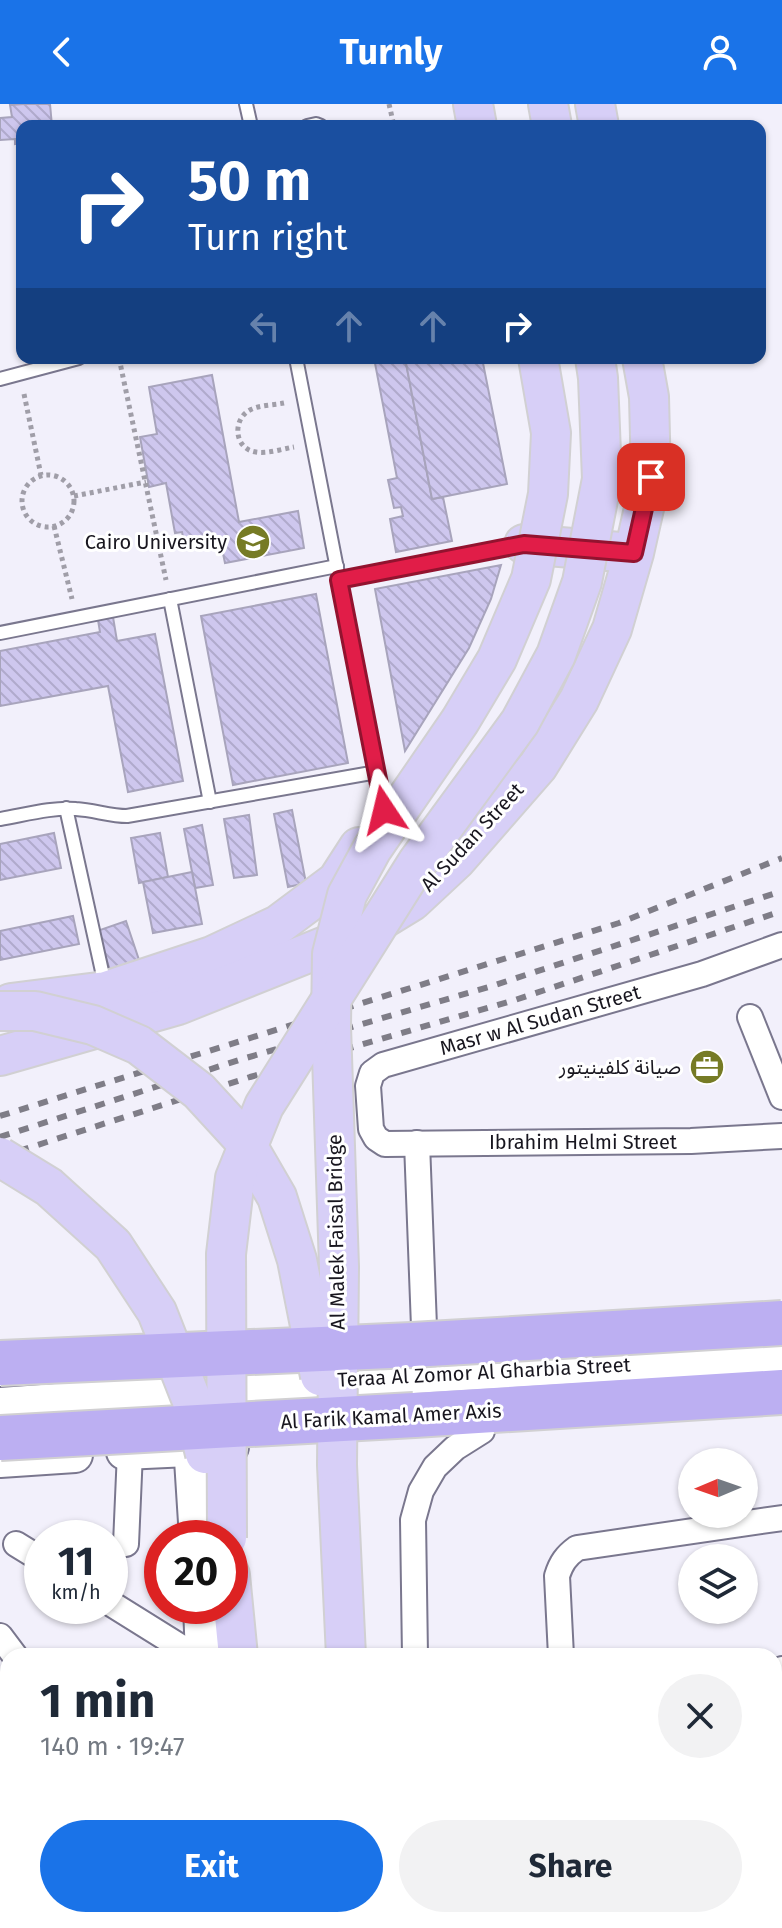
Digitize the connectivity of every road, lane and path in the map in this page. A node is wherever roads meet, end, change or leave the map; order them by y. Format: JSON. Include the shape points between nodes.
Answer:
{"nodes":[{"id":1,"x":0,"y":364,"type":"edge"},
{"id":2,"x":55,"y":364,"type":"edge"},
{"id":3,"x":120,"y":364,"type":"edge"},
{"id":4,"x":297,"y":364,"type":"edge"},
{"id":5,"x":524,"y":364,"type":"edge"},
{"id":6,"x":539,"y":364,"type":"edge"},
{"id":7,"x":596,"y":364,"type":"edge"},
{"id":8,"x":643,"y":364,"type":"edge"},
{"id":9,"x":20,"y":373,"type":"junction"},
{"id":10,"x":3,"y":378,"type":"edge"},
{"id":11,"x":304,"y":400,"type":"junction"},
{"id":12,"x":313,"y":443,"type":"junction"},
{"id":13,"x":41,"y":475,"type":"junction"},
{"id":14,"x":146,"y":482,"type":"junction"},
{"id":15,"x":74,"y":496,"type":"junction"},
{"id":16,"x":54,"y":526,"type":"junction"},
{"id":17,"x":524,"y":544,"type":"junction"},
{"id":18,"x":634,"y":553,"type":"junction"},
{"id":19,"x":337,"y":566,"type":"junction"},
{"id":20,"x":339,"y":580,"type":"junction"},
{"id":21,"x":170,"y":599,"type":"junction"},
{"id":22,"x":76,"y":618,"type":"junction"},
{"id":23,"x":0,"y":633,"type":"edge"},
{"id":24,"x":377,"y":772,"type":"junction"},
{"id":25,"x":210,"y":802,"type":"junction"},
{"id":26,"x":66,"y":808,"type":"junction"},
{"id":27,"x":384,"y":810,"type":"junction"},
{"id":28,"x":0,"y":819,"type":"edge"},
{"id":29,"x":782,"y":945,"type":"edge"},
{"id":30,"x":106,"y":991,"type":"junction"},
{"id":31,"x":0,"y":1008,"type":"edge"},
{"id":32,"x":750,"y":1017,"type":"dead end"},
{"id":33,"x":0,"y":1056,"type":"edge"},
{"id":34,"x":782,"y":1097,"type":"edge"},
{"id":35,"x":782,"y":1136,"type":"edge"},
{"id":36,"x":417,"y":1143,"type":"junction"},
{"id":37,"x":385,"y":1144,"type":"joint"},
{"id":38,"x":0,"y":1157,"type":"edge"},
{"id":39,"x":782,"y":1323,"type":"edge"},
{"id":40,"x":782,"y":1354,"type":"edge"},
{"id":41,"x":0,"y":1363,"type":"edge"},
{"id":42,"x":426,"y":1376,"type":"junction"},
{"id":43,"x":186,"y":1392,"type":"junction"},
{"id":44,"x":782,"y":1392,"type":"edge"},
{"id":45,"x":0,"y":1405,"type":"edge"},
{"id":46,"x":782,"y":1411,"type":"edge"},
{"id":47,"x":482,"y":1431,"type":"junction"},
{"id":48,"x":0,"y":1438,"type":"edge"},
{"id":49,"x":192,"y":1450,"type":"junction"},
{"id":50,"x":130,"y":1452,"type":"junction"},
{"id":51,"x":0,"y":1460,"type":"edge"},
{"id":52,"x":337,"y":1465,"type":"junction"},
{"id":53,"x":782,"y":1518,"type":"edge"},
{"id":54,"x":127,"y":1520,"type":"edge"},
{"id":55,"x":196,"y":1520,"type":"edge"},
{"id":56,"x":222,"y":1520,"type":"edge"},
{"id":57,"x":226,"y":1520,"type":"edge"},
{"id":58,"x":16,"y":1544,"type":"dead end"},
{"id":59,"x":24,"y":1549,"type":"edge"},
{"id":60,"x":128,"y":1614,"type":"edge"},
{"id":61,"x":202,"y":1624,"type":"edge"},
{"id":62,"x":235,"y":1624,"type":"edge"},
{"id":63,"x":182,"y":1648,"type":"edge"},
{"id":64,"x":203,"y":1648,"type":"edge"},
{"id":65,"x":237,"y":1648,"type":"edge"},
{"id":66,"x":346,"y":1648,"type":"edge"},
{"id":67,"x":415,"y":1648,"type":"edge"},
{"id":68,"x":561,"y":1648,"type":"edge"}],
"edges":[{"from":1,"to":10,"type":"lane"},
{"from":2,"to":9,"type":"lane"},
{"from":3,"to":14,"type":"path"},
{"from":4,"to":11,"type":"lane"},
{"from":5,"to":17,"type":"main road","via":[[533,461]]},
{"from":6,"to":52,"type":"main road","name":"Al Malek Faisal Bridge","bridge":true,"via":[[551,433],[548,494],[531,579],[497,659],[347,895],[332,954]]},
{"from":7,"to":57,"type":"main road","bridge":true,"via":[[602,479],[582,582],[556,655],[520,722],[417,863],[264,1106],[235,1178],[226,1254]]},
{"from":8,"to":18,"type":"main road","name":"Al Sudan Street","via":[[651,477]]},
{"from":9,"to":10,"type":"lane"},
{"from":9,"to":13,"type":"path"},
{"from":11,"to":12,"type":"lane"},
{"from":11,"to":12,"type":"path","via":[[250,409],[237,434],[248,450],[257,453]]},
{"from":12,"to":19,"type":"lane"},
{"from":13,"to":15,"type":"path","via":[[62,478]]},
{"from":13,"to":16,"type":"path","via":[[25,488],[23,507],[34,524]]},
{"from":14,"to":15,"type":"path"},
{"from":14,"to":21,"type":"path"},
{"from":15,"to":16,"type":"path","via":[[70,515]]},
{"from":16,"to":22,"type":"path"},
{"from":17,"to":18,"type":"main road"},
{"from":17,"to":20,"type":"lane"},
{"from":17,"to":27,"type":"main road","via":[[507,604],[481,661]]},
{"from":18,"to":33,"type":"main road","name":"Al Sudan Street","via":[[612,629],[579,700],[538,766],[456,860],[412,901],[363,931],[178,1005]]},
{"from":19,"to":20,"type":"lane"},
{"from":19,"to":21,"type":"lane"},
{"from":20,"to":24,"type":"lane"},
{"from":21,"to":22,"type":"lane"},
{"from":21,"to":25,"type":"lane"},
{"from":22,"to":23,"type":"lane"},
{"from":24,"to":25,"type":"lane"},
{"from":24,"to":27,"type":"lane"},
{"from":25,"to":26,"type":"lane","via":[[127,816]]},
{"from":26,"to":28,"type":"lane"},
{"from":26,"to":30,"type":"lane"},
{"from":27,"to":30,"type":"main road","via":[[337,881],[278,925],[212,956]]},
{"from":29,"to":37,"type":"street","name":"Masr w Al Sudan Street","via":[[702,974],[383,1065],[372,1073],[368,1086],[371,1129]]},
{"from":30,"to":31,"type":"main road"},
{"from":31,"to":52,"type":"main road","name":"Al Malek Faisal Bridge","bridge":true,"via":[[93,1025],[139,1045],[199,1091],[244,1140],[277,1197],[297,1260]]},
{"from":32,"to":34,"type":"street"},
{"from":35,"to":36,"type":"street","name":"Ibrahim Helmi Street"},
{"from":36,"to":37,"type":"street","name":"Ibrahim Helmi Street"},
{"from":36,"to":42,"type":"street"},
{"from":38,"to":56,"type":"main road","bridge":true,"via":[[49,1187],[113,1245],[157,1312],[192,1401]]},
{"from":39,"to":41,"type":"highway","bridge":true},
{"from":40,"to":42,"type":"main road","name":"Teraa Al Zomor Al Gharbia Street"},
{"from":42,"to":43,"type":"main road","name":"Teraa Al Zomor Al Gharbia Street"},
{"from":43,"to":45,"type":"main road","name":"Teraa Al Zomor Al Gharbia Street"},
{"from":43,"to":49,"type":"main road"},
{"from":44,"to":48,"type":"highway","name":"Al Farik Kamal Amer Axis","bridge":true},
{"from":46,"to":47,"type":"main road"},
{"from":47,"to":49,"type":"main road"},
{"from":47,"to":67,"type":"street","via":[[435,1467],[421,1491],[413,1520]]},
{"from":49,"to":50,"type":"main road"},
{"from":49,"to":55,"type":"main road"},
{"from":50,"to":51,"type":"main road"},
{"from":50,"to":54,"type":"street"},
{"from":52,"to":66,"type":"main road","name":"Al Malek Faisal Bridge"},
{"from":53,"to":68,"type":"street","via":[[577,1548],[557,1576]]},
{"from":58,"to":59,"type":"street"},
{"from":60,"to":63,"type":"street"},
{"from":61,"to":64,"type":"main road"},
{"from":62,"to":65,"type":"main road"}]}
